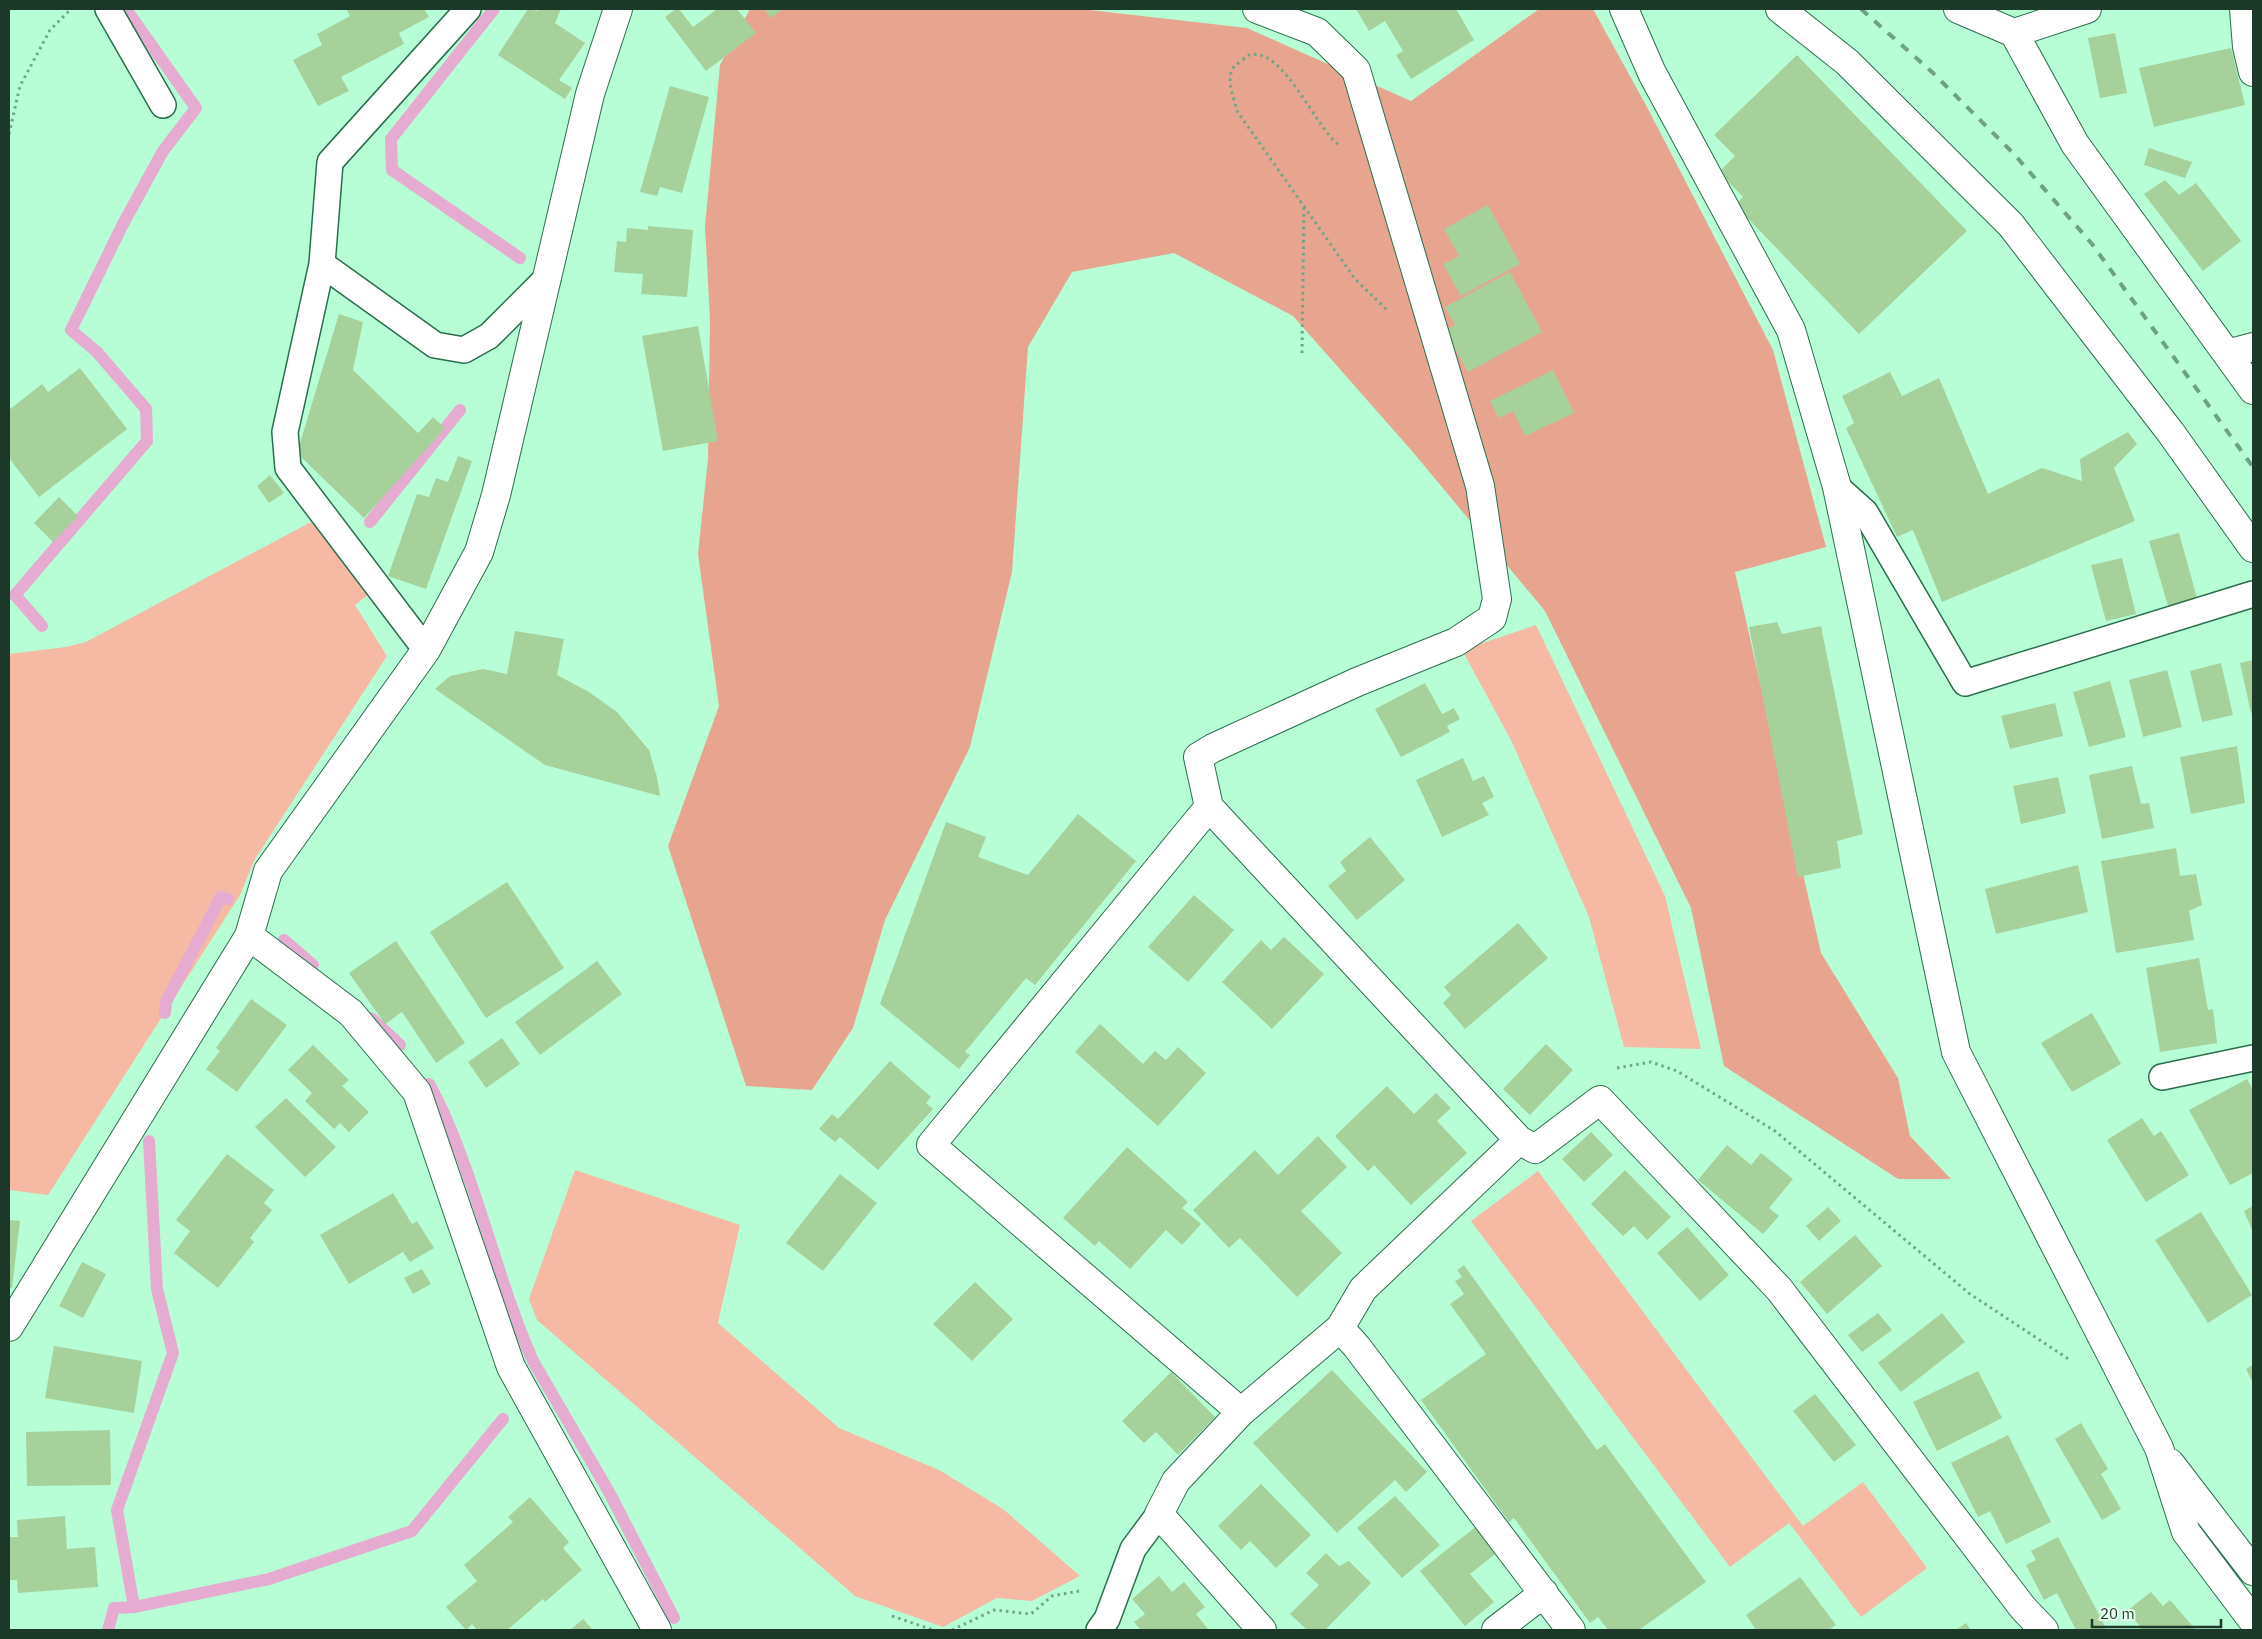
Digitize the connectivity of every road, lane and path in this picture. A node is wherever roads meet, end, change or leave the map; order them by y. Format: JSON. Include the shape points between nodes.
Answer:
{"nodes":[{"id":1,"x":71,"y":9,"type":"edge"},
{"id":2,"x":108,"y":9,"type":"edge"},
{"id":3,"x":468,"y":9,"type":"edge"},
{"id":4,"x":618,"y":9,"type":"edge"},
{"id":5,"x":1257,"y":9,"type":"edge"},
{"id":6,"x":1624,"y":9,"type":"edge"},
{"id":7,"x":1780,"y":9,"type":"edge"},
{"id":8,"x":1958,"y":9,"type":"edge"},
{"id":9,"x":2087,"y":9,"type":"edge"},
{"id":10,"x":2244,"y":9,"type":"edge"},
{"id":11,"x":2014,"y":33,"type":"junction"},
{"id":12,"x":2253,"y":72,"type":"edge"},
{"id":13,"x":163,"y":105,"type":"dead end"},
{"id":14,"x":9,"y":134,"type":"edge"},
{"id":15,"x":1383,"y":163,"type":"junction"},
{"id":16,"x":1304,"y":206,"type":"junction"},
{"id":17,"x":322,"y":264,"type":"junction"},
{"id":18,"x":548,"y":276,"type":"junction"},
{"id":19,"x":1433,"y":330,"type":"junction"},
{"id":20,"x":2253,"y":347,"type":"edge"},
{"id":21,"x":1302,"y":353,"type":"dead end"},
{"id":22,"x":2227,"y":354,"type":"junction"},
{"id":23,"x":2253,"y":390,"type":"edge"},
{"id":24,"x":1837,"y":487,"type":"junction"},
{"id":25,"x":2253,"y":548,"type":"edge"},
{"id":26,"x":2253,"y":594,"type":"edge"},
{"id":27,"x":426,"y":650,"type":"junction"},
{"id":28,"x":1209,"y":807,"type":"junction"},
{"id":29,"x":249,"y":936,"type":"junction"},
{"id":30,"x":2253,"y":1058,"type":"edge"},
{"id":31,"x":2162,"y":1076,"type":"dead end"},
{"id":32,"x":1593,"y":1105,"type":"junction"},
{"id":33,"x":1518,"y":1140,"type":"junction"},
{"id":34,"x":9,"y":1327,"type":"edge"},
{"id":35,"x":1340,"y":1328,"type":"junction"},
{"id":36,"x":2075,"y":1363,"type":"dead end"},
{"id":37,"x":1241,"y":1412,"type":"junction"},
{"id":38,"x":2158,"y":1448,"type":"junction"},
{"id":39,"x":1158,"y":1514,"type":"junction"},
{"id":40,"x":2253,"y":1571,"type":"edge"},
{"id":41,"x":1119,"y":1583,"type":"junction"},
{"id":42,"x":1544,"y":1593,"type":"junction"},
{"id":43,"x":892,"y":1616,"type":"dead end"},
{"id":44,"x":2253,"y":1621,"type":"edge"},
{"id":45,"x":658,"y":1630,"type":"edge"},
{"id":46,"x":933,"y":1630,"type":"edge"},
{"id":47,"x":952,"y":1630,"type":"edge"},
{"id":48,"x":1100,"y":1630,"type":"edge"},
{"id":49,"x":1262,"y":1630,"type":"edge"},
{"id":50,"x":1496,"y":1630,"type":"edge"},
{"id":51,"x":1570,"y":1630,"type":"edge"},
{"id":52,"x":2044,"y":1630,"type":"edge"}],
"edges":[{"from":1,"to":14,"type":"path","via":[[50,30],[20,86]]},
{"from":2,"to":13,"type":"lane"},
{"from":3,"to":17,"type":"lane","via":[[330,162]]},
{"from":4,"to":18,"type":"street","via":[[590,94]]},
{"from":5,"to":15,"type":"street","via":[[1317,32],[1356,70]]},
{"from":6,"to":24,"type":"street","via":[[1652,73],[1791,330]]},
{"from":7,"to":25,"type":"street","via":[[1847,62],[2011,224],[2172,433]]},
{"from":8,"to":11,"type":"street"},
{"from":9,"to":11,"type":"street"},
{"from":10,"to":12,"type":"street"},
{"from":11,"to":22,"type":"street","via":[[2075,144]]},
{"from":15,"to":16,"type":"path","via":[[1350,153],[1334,141],[1282,70],[1267,57],[1250,55],[1234,66],[1229,82],[1238,111]]},
{"from":15,"to":19,"type":"street"},
{"from":16,"to":19,"type":"path","via":[[1355,279],[1392,314]]},
{"from":16,"to":21,"type":"path"},
{"from":17,"to":18,"type":"lane","via":[[435,345],[464,350],[489,336]]},
{"from":17,"to":27,"type":"lane","via":[[285,432],[288,468]]},
{"from":18,"to":27,"type":"street","via":[[496,495],[478,552]]},
{"from":19,"to":28,"type":"street","via":[[1480,486],[1496,599],[1492,618],[1456,642],[1357,682],[1198,756]]},
{"from":20,"to":22,"type":"street"},
{"from":22,"to":23,"type":"street"},
{"from":24,"to":26,"type":"lane","via":[[1865,512],[1965,683]]},
{"from":24,"to":38,"type":"street","via":[[1956,1052]]},
{"from":27,"to":29,"type":"street","via":[[268,872]]},
{"from":28,"to":33,"type":"street"},
{"from":28,"to":37,"type":"street","via":[[931,1146]]},
{"from":29,"to":34,"type":"street"},
{"from":29,"to":45,"type":"street","via":[[351,1014],[417,1092],[511,1367]]},
{"from":30,"to":31,"type":"lane"},
{"from":32,"to":33,"type":"street","via":[[1535,1149]]},
{"from":32,"to":36,"type":"path","via":[[1591,1084],[1603,1071],[1651,1062],[1677,1070],[1775,1131],[1970,1294]]},
{"from":32,"to":52,"type":"street","via":[[1600,1100],[1779,1289],[2023,1608]]},
{"from":33,"to":35,"type":"street","via":[[1363,1289]]},
{"from":35,"to":37,"type":"street"},
{"from":35,"to":42,"type":"street"},
{"from":37,"to":39,"type":"street","via":[[1176,1481]]},
{"from":38,"to":40,"type":"street"},
{"from":38,"to":44,"type":"street","via":[[2186,1532]]},
{"from":39,"to":41,"type":"lane","via":[[1133,1549]]},
{"from":39,"to":49,"type":"street"},
{"from":41,"to":47,"type":"path","via":[[1052,1596],[1032,1614],[994,1610]]},
{"from":41,"to":48,"type":"lane"},
{"from":42,"to":50,"type":"street"},
{"from":42,"to":51,"type":"street"},
{"from":43,"to":46,"type":"path"}]}
